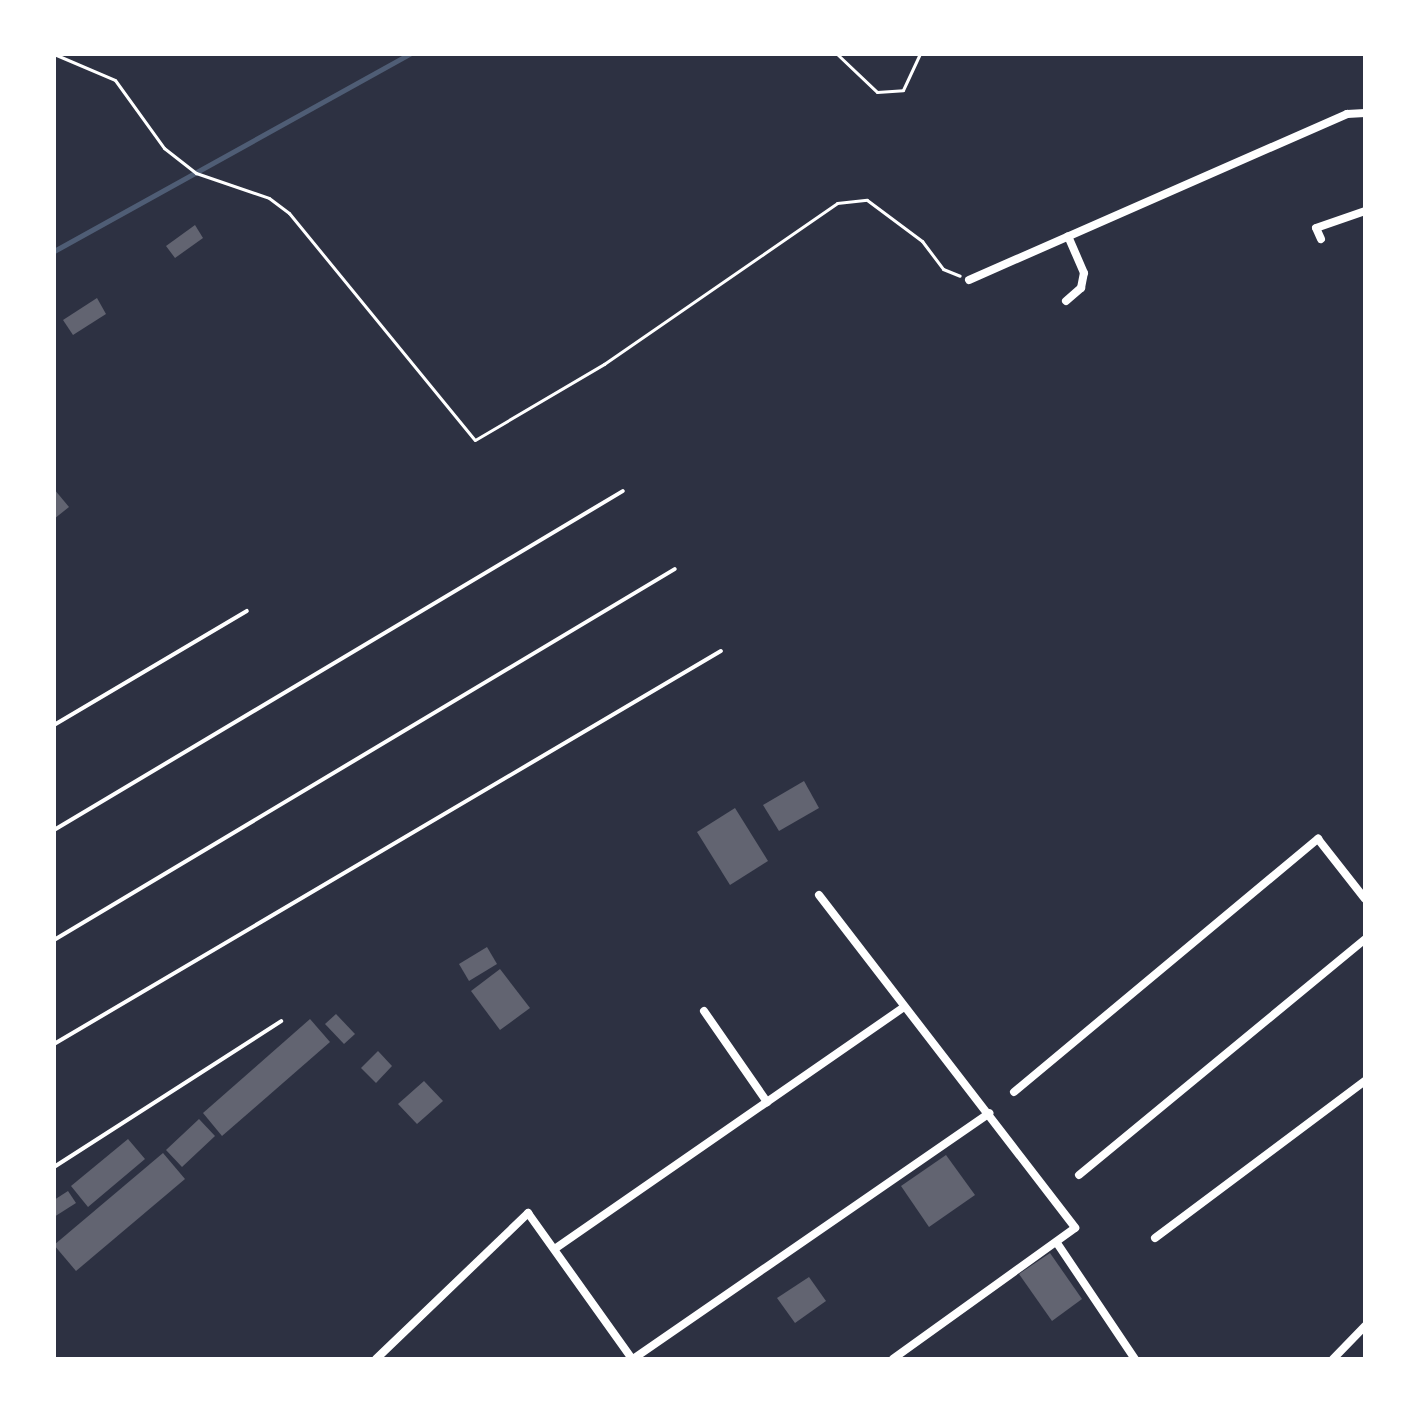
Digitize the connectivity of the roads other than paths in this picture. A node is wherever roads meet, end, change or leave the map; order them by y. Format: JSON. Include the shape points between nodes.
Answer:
{"nodes":[{"id":1,"x":1365,"y":113,"type":"edge"},
{"id":2,"x":1365,"y":211,"type":"edge"},
{"id":3,"x":1068,"y":236,"type":"junction"},
{"id":4,"x":1321,"y":239,"type":"dead end"},
{"id":5,"x":969,"y":280,"type":"road end"},
{"id":6,"x":1066,"y":301,"type":"dead end"},
{"id":7,"x":623,"y":491,"type":"dead end"},
{"id":8,"x":675,"y":569,"type":"dead end"},
{"id":9,"x":247,"y":611,"type":"dead end"},
{"id":10,"x":721,"y":651,"type":"dead end"},
{"id":11,"x":54,"y":725,"type":"edge"},
{"id":12,"x":54,"y":830,"type":"edge"},
{"id":13,"x":819,"y":895,"type":"dead end"},
{"id":14,"x":1365,"y":899,"type":"edge"},
{"id":15,"x":1365,"y":939,"type":"edge"},
{"id":16,"x":54,"y":940,"type":"edge"},
{"id":17,"x":903,"y":1008,"type":"junction"},
{"id":18,"x":704,"y":1011,"type":"dead end"},
{"id":19,"x":281,"y":1021,"type":"dead end"},
{"id":20,"x":54,"y":1044,"type":"edge"},
{"id":21,"x":1365,"y":1081,"type":"edge"},
{"id":22,"x":1014,"y":1092,"type":"dead end"},
{"id":23,"x":767,"y":1102,"type":"junction"},
{"id":24,"x":989,"y":1113,"type":"junction"},
{"id":25,"x":54,"y":1167,"type":"edge"},
{"id":26,"x":1079,"y":1175,"type":"dead end"},
{"id":27,"x":1155,"y":1238,"type":"dead end"},
{"id":28,"x":1057,"y":1243,"type":"junction"},
{"id":29,"x":556,"y":1248,"type":"junction"},
{"id":30,"x":1365,"y":1326,"type":"edge"},
{"id":31,"x":1132,"y":1357,"type":"edge"},
{"id":32,"x":376,"y":1359,"type":"edge"},
{"id":33,"x":633,"y":1359,"type":"edge"},
{"id":34,"x":893,"y":1359,"type":"edge"},
{"id":35,"x":1333,"y":1359,"type":"edge"}],
"edges":[{"from":1,"to":3,"type":"street","via":[[1347,114]]},
{"from":2,"to":4,"type":"street","via":[[1316,228]]},
{"from":3,"to":5,"type":"street"},
{"from":3,"to":6,"type":"street","via":[[1084,273],[1081,288]]},
{"from":7,"to":12,"type":"lane"},
{"from":8,"to":16,"type":"lane"},
{"from":9,"to":11,"type":"lane"},
{"from":10,"to":20,"type":"lane"},
{"from":13,"to":17,"type":"street"},
{"from":14,"to":22,"type":"street","via":[[1318,839]]},
{"from":15,"to":26,"type":"street"},
{"from":17,"to":23,"type":"street"},
{"from":17,"to":24,"type":"street"},
{"from":18,"to":23,"type":"street"},
{"from":19,"to":25,"type":"lane"},
{"from":21,"to":27,"type":"street"},
{"from":23,"to":29,"type":"street"},
{"from":24,"to":28,"type":"street","via":[[1074,1222],[1073,1232]]},
{"from":24,"to":33,"type":"street"},
{"from":28,"to":31,"type":"street"},
{"from":28,"to":34,"type":"street"},
{"from":29,"to":32,"type":"street","via":[[534,1216],[522,1215]]},
{"from":29,"to":33,"type":"street"},
{"from":30,"to":35,"type":"street"}]}
